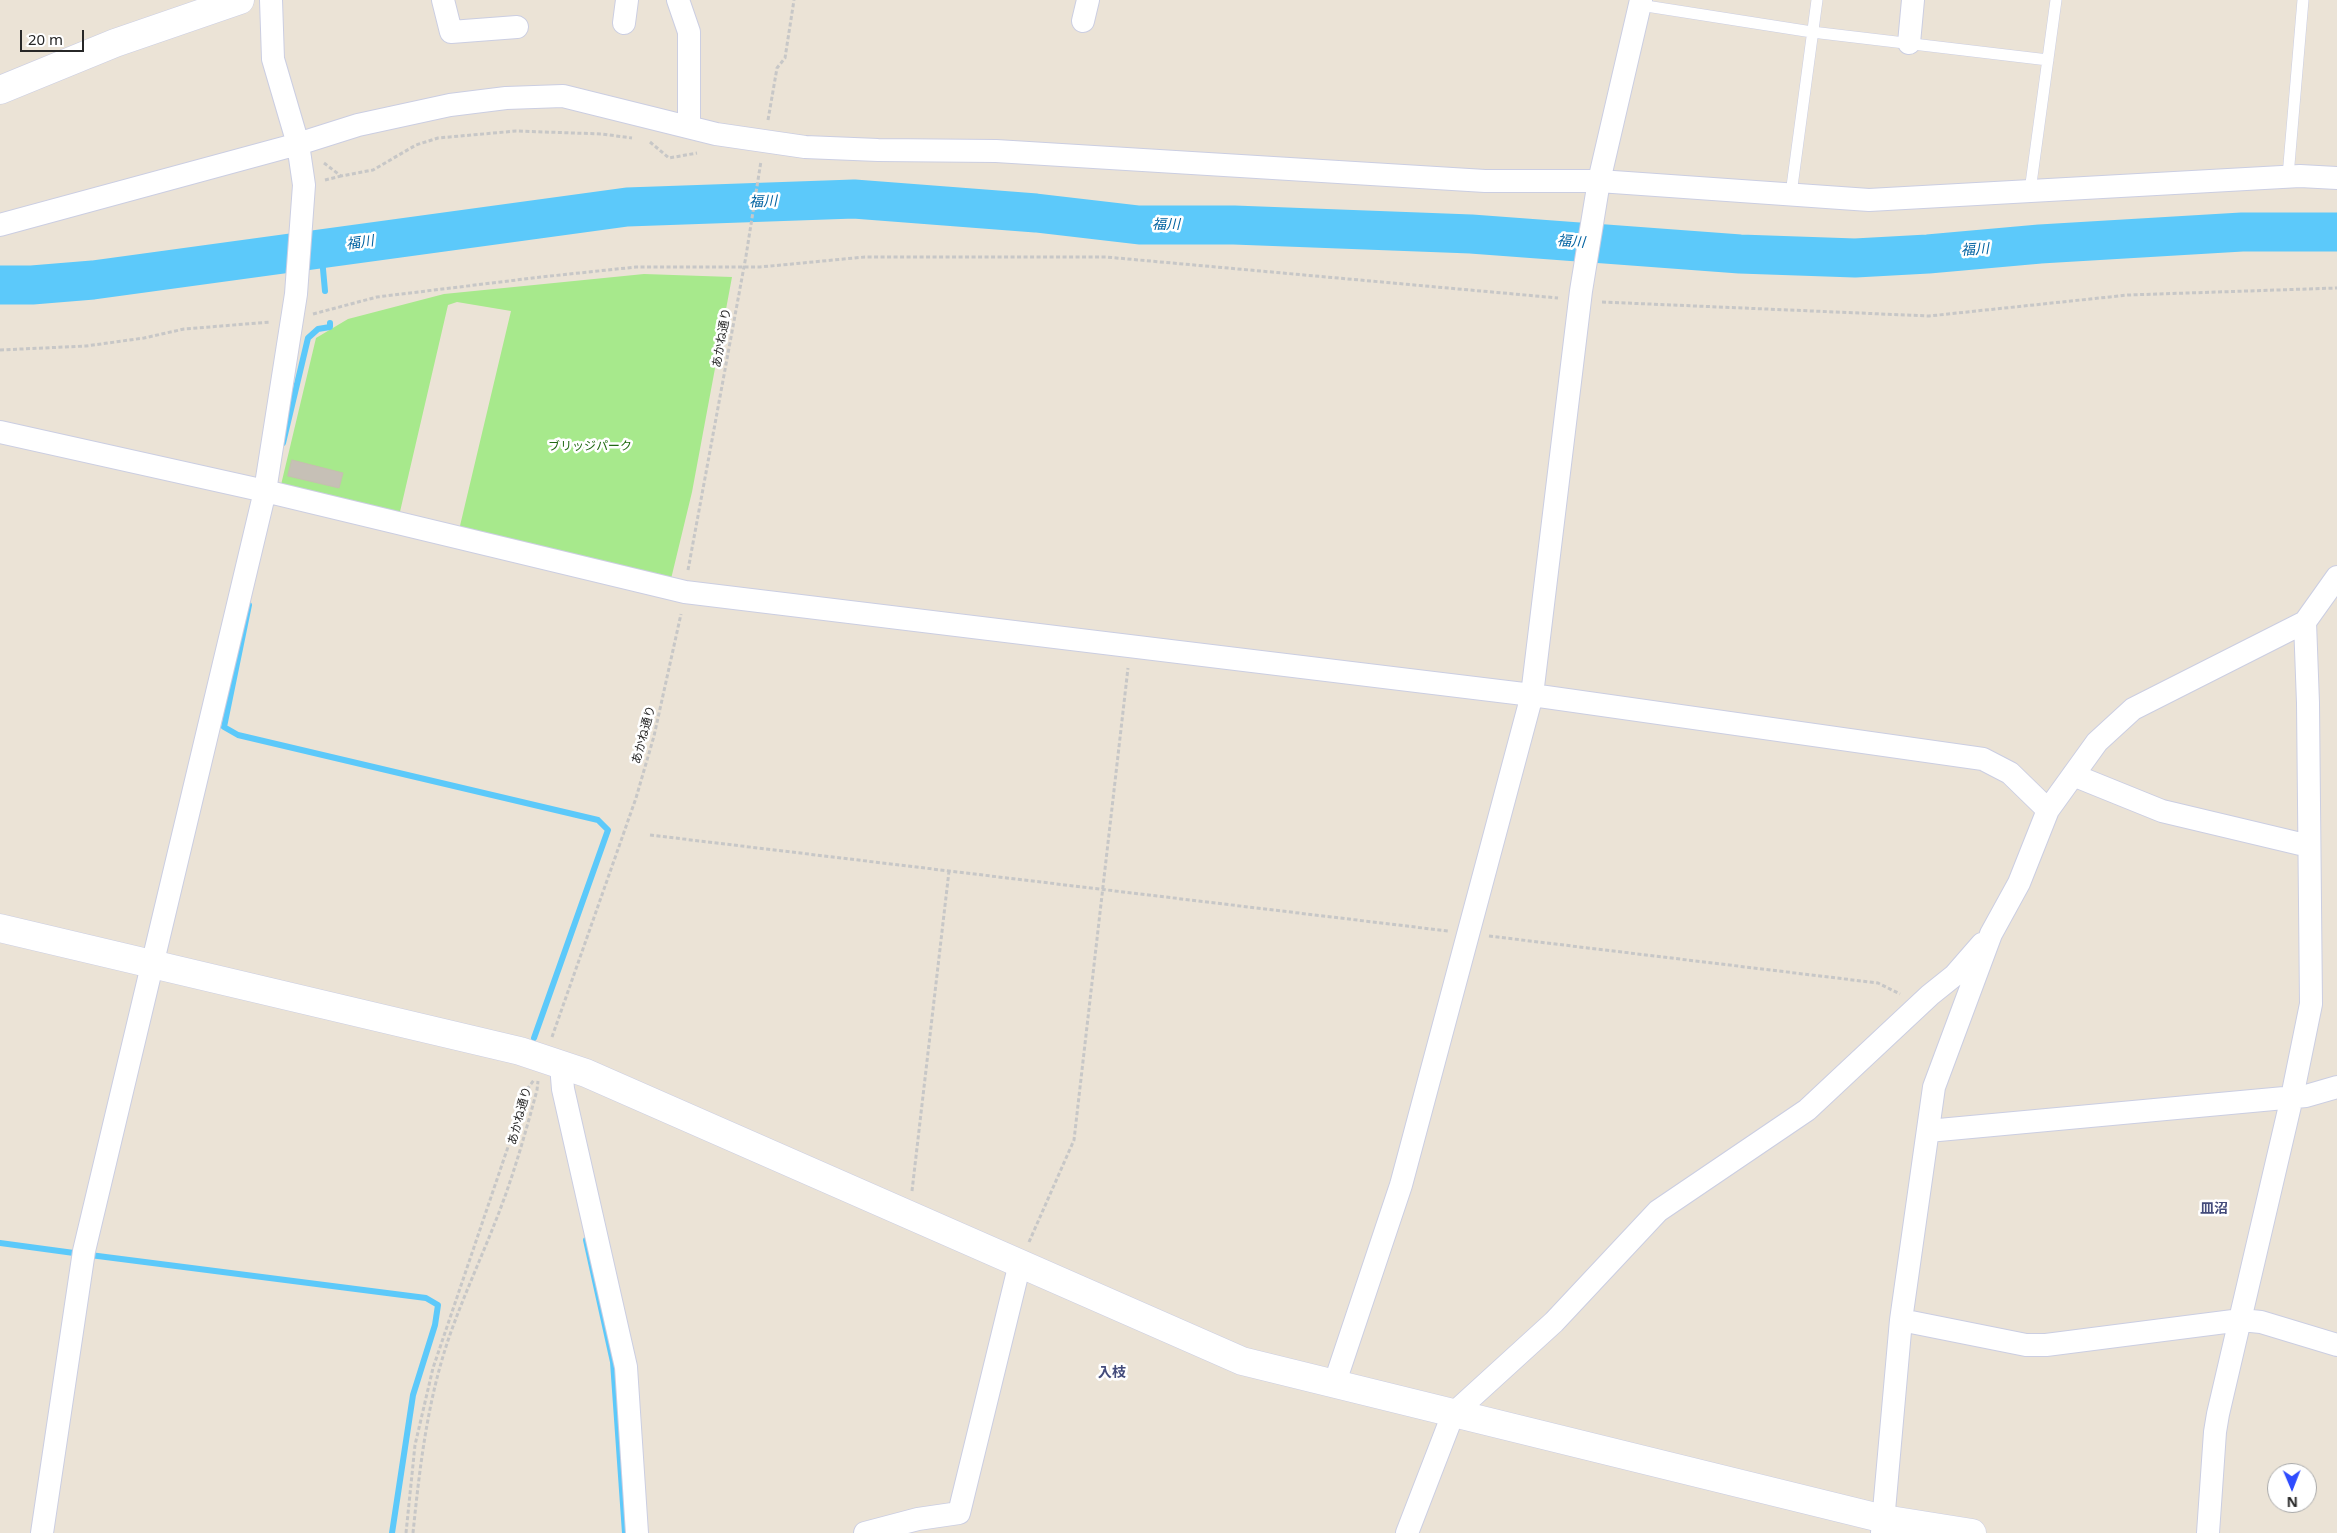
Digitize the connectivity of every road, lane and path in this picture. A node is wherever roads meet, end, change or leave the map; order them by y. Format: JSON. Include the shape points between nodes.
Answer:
{"nodes":[{"id":1,"x":240,"y":0,"type":"edge"},
{"id":2,"x":271,"y":0,"type":"edge"},
{"id":3,"x":443,"y":0,"type":"edge"},
{"id":4,"x":627,"y":0,"type":"edge"},
{"id":5,"x":678,"y":0,"type":"edge"},
{"id":6,"x":794,"y":0,"type":"edge"},
{"id":7,"x":1817,"y":0,"type":"edge"},
{"id":8,"x":1913,"y":0,"type":"edge"},
{"id":9,"x":2056,"y":0,"type":"edge"},
{"id":10,"x":2303,"y":0,"type":"edge"},
{"id":11,"x":1641,"y":2,"type":"edge"},
{"id":12,"x":624,"y":24,"type":"dead end"},
{"id":13,"x":517,"y":27,"type":"dead end"},
{"id":14,"x":1812,"y":32,"type":"junction"},
{"id":15,"x":1909,"y":43,"type":"junction"},
{"id":16,"x":2048,"y":60,"type":"junction"},
{"id":17,"x":0,"y":90,"type":"edge"},
{"id":18,"x":767,"y":124,"type":"dead end"},
{"id":19,"x":689,"y":128,"type":"junction"},
{"id":20,"x":640,"y":139,"type":"dead end"},
{"id":21,"x":647,"y":141,"type":"dead end"},
{"id":22,"x":298,"y":144,"type":"junction"},
{"id":23,"x":704,"y":151,"type":"dead end"},
{"id":24,"x":762,"y":155,"type":"dead end"},
{"id":25,"x":320,"y":161,"type":"dead end"},
{"id":26,"x":341,"y":176,"type":"junction"},
{"id":27,"x":2288,"y":176,"type":"junction"},
{"id":28,"x":2337,"y":178,"type":"edge"},
{"id":29,"x":310,"y":184,"type":"junction"},
{"id":30,"x":1598,"y":189,"type":"junction"},
{"id":31,"x":2030,"y":191,"type":"junction"},
{"id":32,"x":1790,"y":194,"type":"junction"},
{"id":33,"x":0,"y":224,"type":"edge"},
{"id":34,"x":744,"y":268,"type":"junction"},
{"id":35,"x":2337,"y":288,"type":"edge"},
{"id":36,"x":1581,"y":296,"type":"junction"},
{"id":37,"x":292,"y":320,"type":"junction"},
{"id":38,"x":0,"y":350,"type":"edge"},
{"id":39,"x":0,"y":432,"type":"edge"},
{"id":40,"x":265,"y":491,"type":"junction"},
{"id":41,"x":688,"y":573,"type":"dead end"},
{"id":42,"x":2337,"y":577,"type":"edge"},
{"id":43,"x":682,"y":608,"type":"dead end"},
{"id":44,"x":2305,"y":622,"type":"junction"},
{"id":45,"x":1130,"y":646,"type":"junction"},
{"id":46,"x":1532,"y":695,"type":"junction"},
{"id":47,"x":2073,"y":775,"type":"junction"},
{"id":48,"x":2048,"y":810,"type":"junction"},
{"id":49,"x":650,"y":835,"type":"dead end"},
{"id":50,"x":2309,"y":846,"type":"junction"},
{"id":51,"x":949,"y":871,"type":"junction"},
{"id":52,"x":1102,"y":890,"type":"junction"},
{"id":53,"x":0,"y":928,"type":"edge"},
{"id":54,"x":1469,"y":934,"type":"junction"},
{"id":55,"x":1991,"y":934,"type":"junction"},
{"id":56,"x":154,"y":965,"type":"junction"},
{"id":57,"x":1920,"y":1004,"type":"junction"},
{"id":58,"x":550,"y":1061,"type":"junction"},
{"id":59,"x":2337,"y":1086,"type":"edge"},
{"id":60,"x":2292,"y":1097,"type":"junction"},
{"id":61,"x":1928,"y":1131,"type":"junction"},
{"id":62,"x":909,"y":1214,"type":"junction"},
{"id":63,"x":1020,"y":1263,"type":"junction"},
{"id":64,"x":1902,"y":1320,"type":"junction"},
{"id":65,"x":2241,"y":1320,"type":"junction"},
{"id":66,"x":2337,"y":1345,"type":"edge"},
{"id":67,"x":1334,"y":1385,"type":"junction"},
{"id":68,"x":1453,"y":1414,"type":"junction"},
{"id":69,"x":1883,"y":1526,"type":"edge"},
{"id":70,"x":42,"y":1533,"type":"edge"},
{"id":71,"x":406,"y":1533,"type":"edge"},
{"id":72,"x":413,"y":1533,"type":"edge"},
{"id":73,"x":637,"y":1533,"type":"edge"},
{"id":74,"x":865,"y":1533,"type":"edge"},
{"id":75,"x":1407,"y":1533,"type":"edge"},
{"id":76,"x":1972,"y":1533,"type":"edge"},
{"id":77,"x":2208,"y":1533,"type":"edge"}],
"edges":[{"from":1,"to":17,"type":"street","via":[[115,43]]},
{"from":2,"to":22,"type":"street","via":[[272,60]]},
{"from":3,"to":13,"type":"street","via":[[451,32]]},
{"from":4,"to":12,"type":"street"},
{"from":5,"to":19,"type":"street","via":[[689,32]]},
{"from":6,"to":18,"type":"path","via":[[786,58],[777,68]]},
{"from":7,"to":14,"type":"lane"},
{"from":8,"to":15,"type":"street"},
{"from":9,"to":16,"type":"lane"},
{"from":10,"to":27,"type":"lane"},
{"from":11,"to":14,"type":"lane"},
{"from":11,"to":30,"type":"street"},
{"from":14,"to":15,"type":"lane"},
{"from":14,"to":32,"type":"lane"},
{"from":15,"to":16,"type":"lane"},
{"from":16,"to":31,"type":"lane"},
{"from":19,"to":22,"type":"street","via":[[563,96],[535,97],[450,105],[358,126]]},
{"from":19,"to":30,"type":"street","via":[[806,147],[996,151]]},
{"from":20,"to":26,"type":"path","via":[[602,134],[516,131],[438,138],[416,145],[373,170]]},
{"from":21,"to":23,"type":"path","via":[[654,143],[669,158]]},
{"from":22,"to":29,"type":"street"},
{"from":22,"to":33,"type":"street"},
{"from":24,"to":34,"type":"path","name":"あかね通り"},
{"from":25,"to":26,"type":"path"},
{"from":26,"to":29,"type":"path"},
{"from":27,"to":28,"type":"street"},
{"from":27,"to":31,"type":"street"},
{"from":29,"to":37,"type":"street"},
{"from":30,"to":32,"type":"street"},
{"from":30,"to":36,"type":"street"},
{"from":31,"to":32,"type":"street","via":[[1869,200]]},
{"from":34,"to":36,"type":"path","via":[[865,256],[1106,257]]},
{"from":34,"to":37,"type":"path","via":[[636,267],[429,289],[377,297]]},
{"from":34,"to":41,"type":"path","name":"あかね通り"},
{"from":35,"to":36,"type":"path","via":[[2128,294],[1929,316]]},
{"from":36,"to":46,"type":"street"},
{"from":37,"to":38,"type":"path","via":[[184,329],[86,346]]},
{"from":37,"to":40,"type":"street"},
{"from":39,"to":40,"type":"street"},
{"from":40,"to":45,"type":"street","via":[[685,592]]},
{"from":40,"to":56,"type":"street"},
{"from":42,"to":44,"type":"street"},
{"from":43,"to":58,"type":"path","name":"あかね通り","via":[[654,736],[636,798]]},
{"from":44,"to":47,"type":"street","via":[[2133,709],[2097,742]]},
{"from":44,"to":50,"type":"street"},
{"from":45,"to":46,"type":"street"},
{"from":45,"to":52,"type":"path"},
{"from":46,"to":48,"type":"street","via":[[1983,759],[2010,773]]},
{"from":46,"to":54,"type":"street"},
{"from":47,"to":48,"type":"street"},
{"from":47,"to":50,"type":"street","via":[[2162,812]]},
{"from":48,"to":55,"type":"street","via":[[2019,883]]},
{"from":49,"to":51,"type":"path"},
{"from":50,"to":60,"type":"street","via":[[2311,1004]]},
{"from":51,"to":52,"type":"path"},
{"from":51,"to":62,"type":"path"},
{"from":52,"to":54,"type":"path"},
{"from":52,"to":63,"type":"path","via":[[1074,1140]]},
{"from":53,"to":56,"type":"street"},
{"from":54,"to":57,"type":"path","via":[[1878,983]]},
{"from":54,"to":67,"type":"street","via":[[1401,1185]]},
{"from":55,"to":57,"type":"street","via":[[1955,975]]},
{"from":55,"to":61,"type":"street","via":[[1934,1087]]},
{"from":56,"to":58,"type":"street"},
{"from":56,"to":70,"type":"street","via":[[84,1251]]},
{"from":57,"to":68,"type":"street","via":[[1807,1110],[1658,1211],[1554,1322]]},
{"from":58,"to":62,"type":"street","via":[[622,1088]]},
{"from":58,"to":71,"type":"path","name":"あかね通り","via":[[528,1088],[433,1368],[415,1445]]},
{"from":58,"to":72,"type":"path","name":"あかね通り","via":[[537,1090],[504,1200],[451,1330],[422,1445]]},
{"from":58,"to":73,"type":"street","via":[[563,1089],[626,1367]]},
{"from":59,"to":60,"type":"street"},
{"from":60,"to":61,"type":"street"},
{"from":60,"to":65,"type":"street"},
{"from":61,"to":64,"type":"street"},
{"from":62,"to":63,"type":"street"},
{"from":63,"to":67,"type":"street","via":[[1242,1361]]},
{"from":63,"to":74,"type":"street","via":[[959,1513]]},
{"from":64,"to":65,"type":"street","via":[[2026,1345],[2046,1345]]},
{"from":64,"to":69,"type":"street"},
{"from":65,"to":66,"type":"street","via":[[2261,1322]]},
{"from":65,"to":77,"type":"street","via":[[2215,1432]]},
{"from":67,"to":68,"type":"street"},
{"from":68,"to":69,"type":"street"},
{"from":68,"to":75,"type":"street"},
{"from":69,"to":76,"type":"street"}]}
